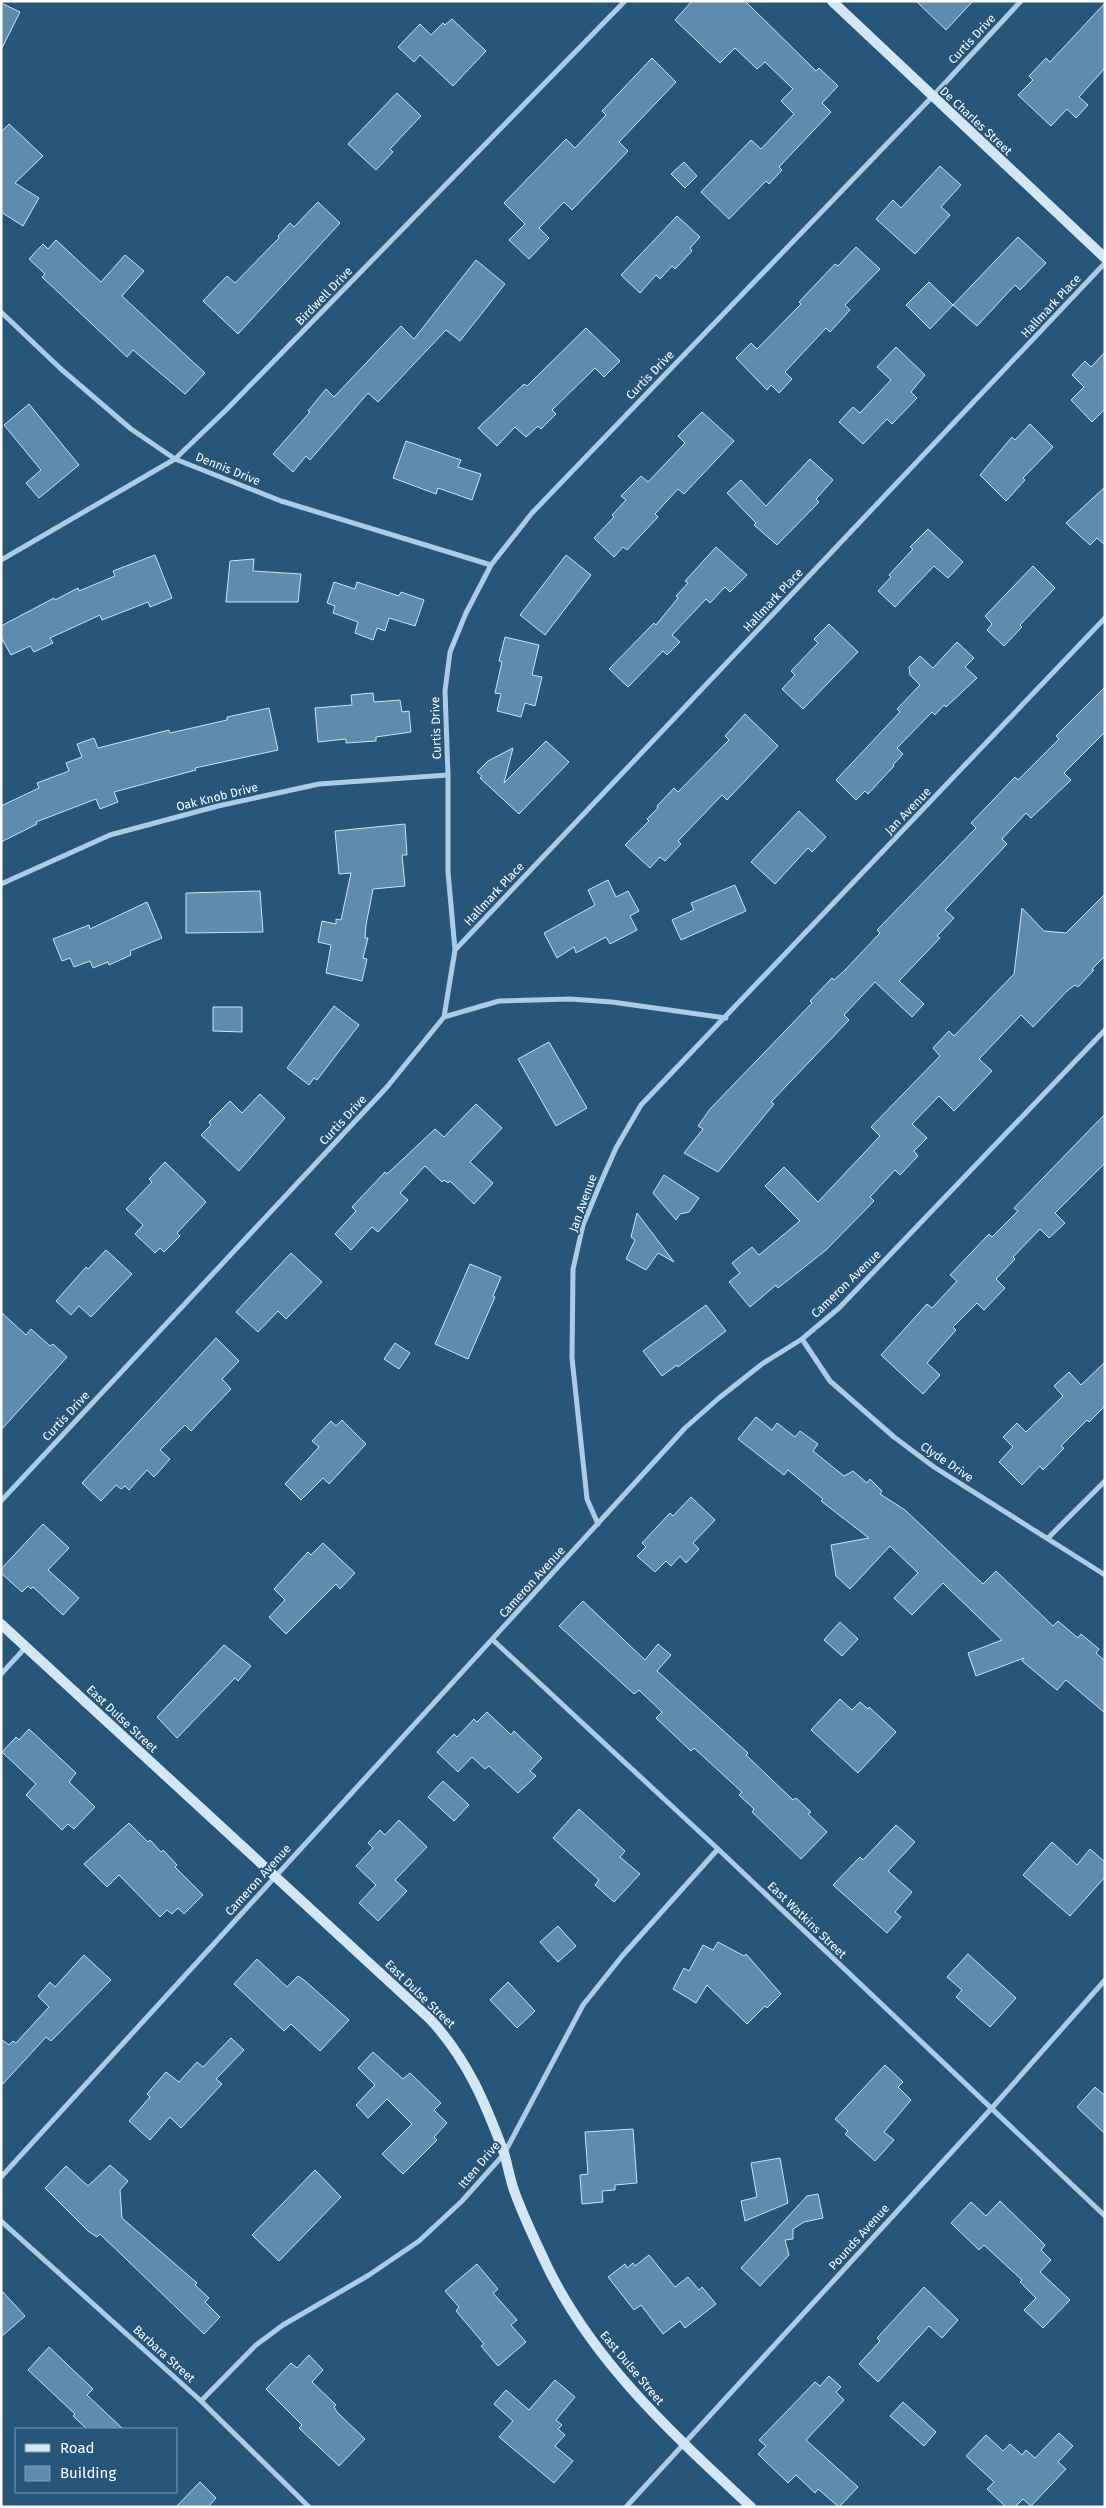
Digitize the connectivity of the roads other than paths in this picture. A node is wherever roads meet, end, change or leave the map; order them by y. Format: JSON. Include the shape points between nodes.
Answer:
{"nodes":[{"id":1,"x":625,"y":1,"type":"edge"},
{"id":2,"x":832,"y":1,"type":"edge"},
{"id":3,"x":1021,"y":1,"type":"edge"},
{"id":4,"x":932,"y":97,"type":"junction"},
{"id":5,"x":1105,"y":258,"type":"edge"},
{"id":6,"x":1105,"y":263,"type":"edge"},
{"id":7,"x":1,"y":312,"type":"edge"},
{"id":8,"x":175,"y":459,"type":"junction"},
{"id":9,"x":1,"y":560,"type":"edge"},
{"id":10,"x":491,"y":565,"type":"junction"},
{"id":11,"x":1105,"y":618,"type":"edge"},
{"id":12,"x":448,"y":775,"type":"junction"},
{"id":13,"x":1,"y":884,"type":"edge"},
{"id":14,"x":455,"y":950,"type":"junction"},
{"id":15,"x":444,"y":1017,"type":"junction"},
{"id":16,"x":726,"y":1018,"type":"junction"},
{"id":17,"x":1105,"y":1030,"type":"edge"},
{"id":18,"x":802,"y":1339,"type":"junction"},
{"id":19,"x":1105,"y":1481,"type":"edge"},
{"id":20,"x":1,"y":1501,"type":"edge"},
{"id":21,"x":598,"y":1524,"type":"junction"},
{"id":22,"x":1048,"y":1538,"type":"junction"},
{"id":23,"x":1105,"y":1576,"type":"edge"},
{"id":24,"x":1,"y":1624,"type":"edge"},
{"id":25,"x":493,"y":1640,"type":"junction"},
{"id":26,"x":26,"y":1647,"type":"junction"},
{"id":27,"x":1,"y":1674,"type":"edge"},
{"id":28,"x":718,"y":1849,"type":"junction"},
{"id":29,"x":274,"y":1876,"type":"junction"},
{"id":30,"x":1105,"y":1980,"type":"edge"},
{"id":31,"x":991,"y":2109,"type":"junction"},
{"id":32,"x":504,"y":2154,"type":"junction"},
{"id":33,"x":1,"y":2177,"type":"edge"},
{"id":34,"x":1105,"y":2216,"type":"edge"},
{"id":35,"x":1,"y":2221,"type":"edge"},
{"id":36,"x":201,"y":2400,"type":"junction"},
{"id":37,"x":684,"y":2444,"type":"junction"},
{"id":38,"x":309,"y":2507,"type":"edge"},
{"id":39,"x":626,"y":2507,"type":"edge"},
{"id":40,"x":750,"y":2507,"type":"edge"}],
"edges":[{"from":1,"to":8,"type":"street","name":"Birdwell Drive"},
{"from":2,"to":4,"type":"street","name":"De Charles Street"},
{"from":3,"to":4,"type":"street","name":"Curtis Drive"},
{"from":4,"to":5,"type":"street","name":"De Charles Street"},
{"from":4,"to":10,"type":"street","name":"Curtis Drive","via":[[532,513]]},
{"from":6,"to":14,"type":"street","name":"Hallmark Place"},
{"from":7,"to":8,"type":"street","name":"Dennis Drive","via":[[124,423]]},
{"from":8,"to":9,"type":"street","name":"Birdwell Drive"},
{"from":8,"to":10,"type":"street","name":"Dennis Drive","via":[[281,501]]},
{"from":10,"to":12,"type":"street","name":"Curtis Drive","via":[[450,652],[445,691]]},
{"from":11,"to":16,"type":"street","name":"Jan Avenue"},
{"from":12,"to":13,"type":"street","name":"Oak Knob Drive","via":[[319,784],[218,806],[110,835]]},
{"from":12,"to":14,"type":"street","name":"Curtis Drive","via":[[448,872]]},
{"from":14,"to":15,"type":"street","name":"Curtis Drive"},
{"from":15,"to":16,"type":"street","via":[[499,1000],[570,999]]},
{"from":15,"to":20,"type":"street","name":"Curtis Drive","via":[[387,1087]]},
{"from":16,"to":21,"type":"street","name":"Jan Avenue","via":[[641,1105],[616,1148],[583,1225],[573,1269],[572,1358],[587,1499]]},
{"from":17,"to":18,"type":"street","name":"Cameron Avenue","via":[[839,1308]]},
{"from":18,"to":21,"type":"street","name":"Cameron Avenue","via":[[762,1364],[684,1428]]},
{"from":18,"to":22,"type":"street","name":"Clyde Drive","via":[[830,1382],[894,1437],[934,1467]]},
{"from":19,"to":22,"type":"street"},
{"from":21,"to":25,"type":"street","name":"Cameron Avenue"},
{"from":22,"to":23,"type":"street","name":"Clyde Drive"},
{"from":24,"to":26,"type":"street","name":"East Dulse Street"},
{"from":25,"to":28,"type":"street","name":"East Watkins Street"},
{"from":25,"to":29,"type":"street","name":"Cameron Avenue"},
{"from":26,"to":27,"type":"street"},
{"from":26,"to":29,"type":"street","name":"East Dulse Street"},
{"from":28,"to":31,"type":"street","name":"East Watkins Street"},
{"from":28,"to":32,"type":"street","name":"Itten Drive","via":[[583,2005]]},
{"from":29,"to":32,"type":"street","name":"East Dulse Street","via":[[451,2041],[472,2075]]},
{"from":29,"to":33,"type":"street","name":"Cameron Avenue"},
{"from":30,"to":31,"type":"street","name":"Pounds Avenue"},
{"from":31,"to":34,"type":"street","name":"East Watkins Street"},
{"from":31,"to":37,"type":"street","name":"Pounds Avenue"},
{"from":32,"to":36,"type":"street","name":"Itten Drive","via":[[462,2201],[419,2241],[262,2340]]},
{"from":32,"to":37,"type":"street","name":"East Dulse Street","via":[[515,2194],[569,2306],[605,2360]]},
{"from":35,"to":36,"type":"street","name":"Barbara Street"},
{"from":36,"to":38,"type":"street","name":"Barbara Street"},
{"from":37,"to":39,"type":"street","name":"Pounds Avenue"},
{"from":37,"to":40,"type":"street","name":"East Dulse Street"}]}
